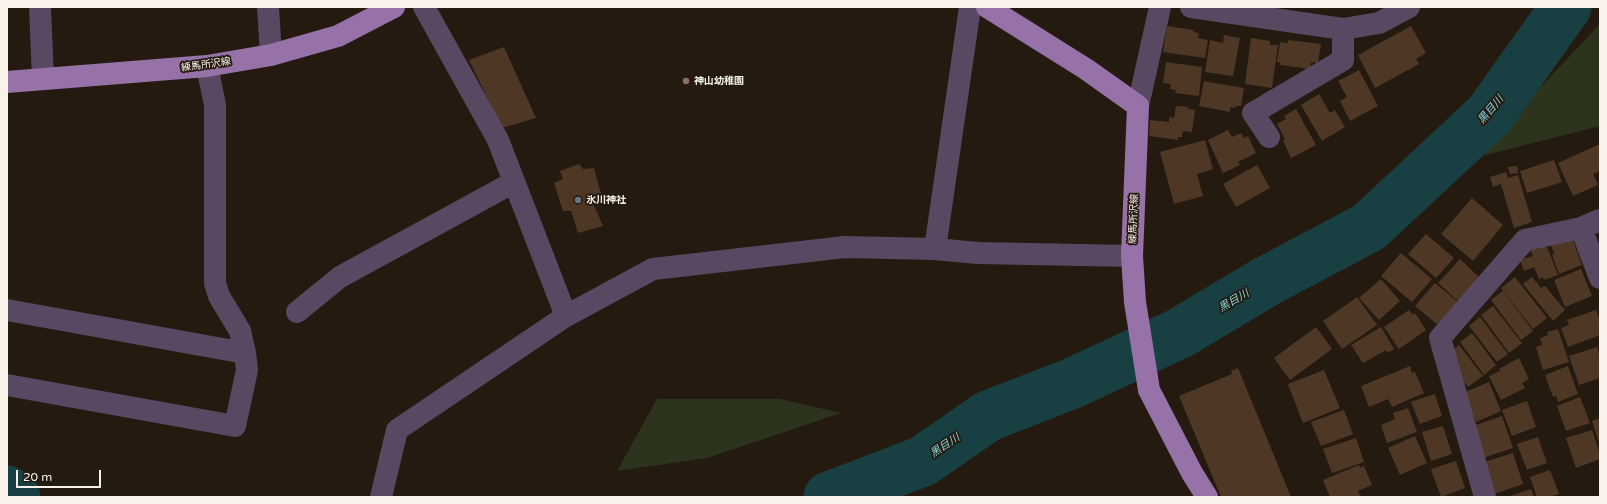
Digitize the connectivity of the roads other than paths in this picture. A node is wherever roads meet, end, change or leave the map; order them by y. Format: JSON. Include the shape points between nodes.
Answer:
{"nodes":[{"id":1,"x":40,"y":7,"type":"edge"},
{"id":2,"x":268,"y":7,"type":"edge"},
{"id":3,"x":394,"y":7,"type":"edge"},
{"id":4,"x":424,"y":7,"type":"edge"},
{"id":5,"x":970,"y":7,"type":"edge"},
{"id":6,"x":987,"y":7,"type":"edge"},
{"id":7,"x":1160,"y":7,"type":"edge"},
{"id":8,"x":1191,"y":7,"type":"edge"},
{"id":9,"x":1409,"y":7,"type":"edge"},
{"id":10,"x":1343,"y":29,"type":"junction"},
{"id":11,"x":271,"y":55,"type":"junction"},
{"id":12,"x":207,"y":66,"type":"junction"},
{"id":13,"x":43,"y":79,"type":"junction"},
{"id":14,"x":7,"y":82,"type":"edge"},
{"id":15,"x":1138,"y":106,"type":"junction"},
{"id":16,"x":1269,"y":137,"type":"dead end"},
{"id":17,"x":514,"y":182,"type":"junction"},
{"id":18,"x":1590,"y":224,"type":"edge"},
{"id":19,"x":935,"y":250,"type":"junction"},
{"id":20,"x":1132,"y":256,"type":"junction"},
{"id":21,"x":1600,"y":278,"type":"edge"},
{"id":22,"x":7,"y":310,"type":"edge"},
{"id":23,"x":297,"y":312,"type":"dead end"},
{"id":24,"x":566,"y":316,"type":"junction"},
{"id":25,"x":245,"y":353,"type":"junction"},
{"id":26,"x":7,"y":385,"type":"edge"},
{"id":27,"x":381,"y":497,"type":"edge"},
{"id":28,"x":1207,"y":497,"type":"edge"},
{"id":29,"x":1485,"y":497,"type":"edge"}],
"edges":[{"from":1,"to":13,"type":"street"},
{"from":2,"to":11,"type":"street"},
{"from":3,"to":11,"type":"main road","name":"練馬所沢線","via":[[338,36]]},
{"from":4,"to":17,"type":"street","via":[[498,140]]},
{"from":5,"to":19,"type":"street"},
{"from":6,"to":15,"type":"main road","via":[[1086,69]]},
{"from":7,"to":15,"type":"street"},
{"from":8,"to":10,"type":"street"},
{"from":9,"to":10,"type":"street","via":[[1379,22]]},
{"from":10,"to":16,"type":"street","via":[[1343,60],[1253,114]]},
{"from":11,"to":12,"type":"main road","name":"練馬所沢線"},
{"from":12,"to":13,"type":"main road","name":"練馬所沢線"},
{"from":12,"to":25,"type":"street","via":[[215,105],[215,283],[219,296],[240,331]]},
{"from":13,"to":14,"type":"main road","name":"練馬所沢線"},
{"from":15,"to":20,"type":"main road","name":"練馬所沢線"},
{"from":17,"to":23,"type":"street","via":[[340,277]]},
{"from":17,"to":24,"type":"street"},
{"from":18,"to":21,"type":"street"},
{"from":18,"to":29,"type":"street","via":[[1525,240],[1440,338]]},
{"from":19,"to":20,"type":"street"},
{"from":19,"to":24,"type":"street","via":[[845,247],[653,269]]},
{"from":20,"to":28,"type":"main road","name":"練馬所沢線","via":[[1135,302],[1149,390]]},
{"from":22,"to":25,"type":"street"},
{"from":24,"to":27,"type":"street","via":[[398,430]]},
{"from":25,"to":26,"type":"street","via":[[247,370],[235,426]]}]}
